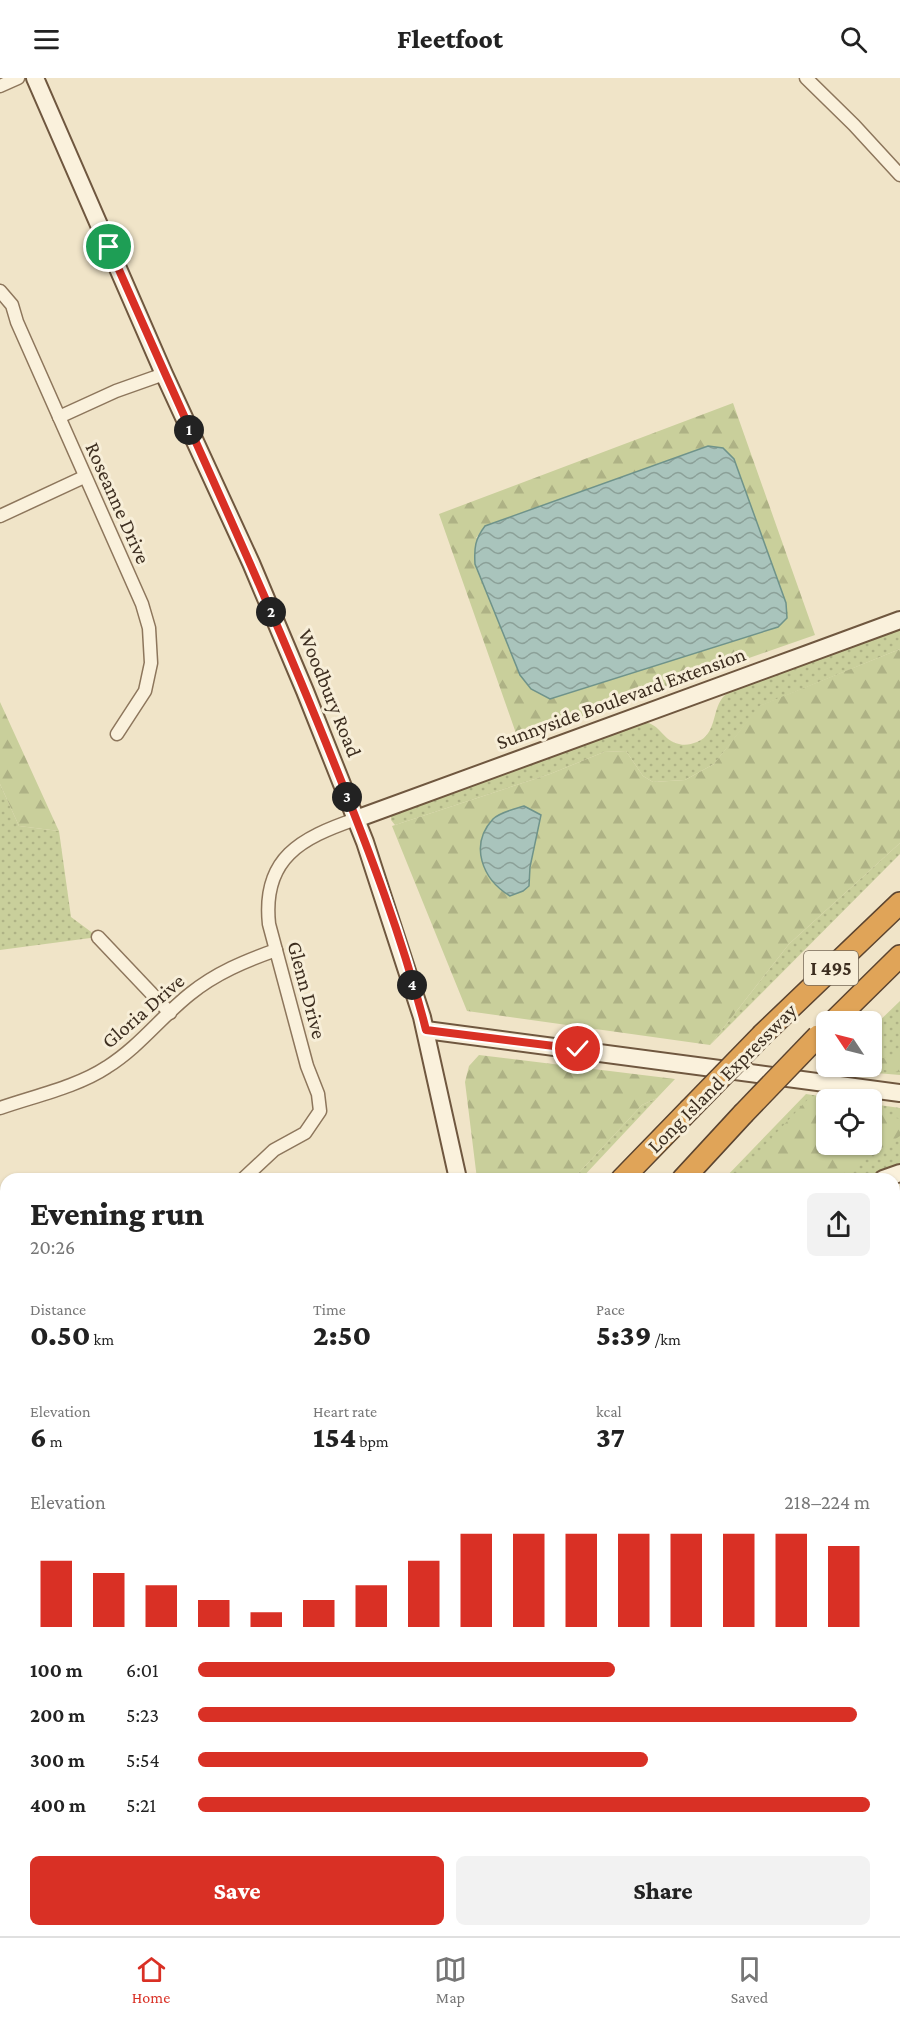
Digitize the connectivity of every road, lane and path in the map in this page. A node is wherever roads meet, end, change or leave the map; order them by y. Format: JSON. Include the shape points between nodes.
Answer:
{"nodes":[{"id":1,"x":18,"y":78,"type":"edge"},
{"id":2,"x":35,"y":78,"type":"edge"},
{"id":3,"x":806,"y":78,"type":"edge"},
{"id":4,"x":0,"y":86,"type":"edge"},
{"id":5,"x":900,"y":175,"type":"edge"},
{"id":6,"x":0,"y":291,"type":"edge"},
{"id":7,"x":164,"y":374,"type":"junction"},
{"id":8,"x":59,"y":417,"type":"junction"},
{"id":9,"x":84,"y":477,"type":"junction"},
{"id":10,"x":0,"y":516,"type":"edge"},
{"id":11,"x":900,"y":620,"type":"edge"},
{"id":12,"x":117,"y":734,"type":"dead end"},
{"id":13,"x":356,"y":819,"type":"junction"},
{"id":14,"x":900,"y":903,"type":"edge"},
{"id":15,"x":98,"y":937,"type":"dead end"},
{"id":16,"x":276,"y":950,"type":"junction"},
{"id":17,"x":900,"y":956,"type":"edge"},
{"id":18,"x":844,"y":1011,"type":"edge"},
{"id":19,"x":170,"y":1013,"type":"junction"},
{"id":20,"x":426,"y":1030,"type":"junction"},
{"id":21,"x":816,"y":1038,"type":"edge"},
{"id":22,"x":900,"y":1093,"type":"edge"},
{"id":23,"x":1,"y":1104,"type":"edge"},
{"id":24,"x":249,"y":1173,"type":"edge"},
{"id":25,"x":457,"y":1173,"type":"edge"},
{"id":26,"x":628,"y":1173,"type":"edge"},
{"id":27,"x":689,"y":1173,"type":"edge"}],
"edges":[{"from":1,"to":4,"type":"street"},
{"from":2,"to":7,"type":"main road","name":"Woodbury Road"},
{"from":3,"to":5,"type":"street"},
{"from":6,"to":8,"type":"street","name":"Roseanne Drive","via":[[12,304]]},
{"from":7,"to":8,"type":"street"},
{"from":7,"to":13,"type":"main road","name":"Woodbury Road","via":[[306,691]]},
{"from":8,"to":9,"type":"street","name":"Roseanne Drive"},
{"from":9,"to":10,"type":"street"},
{"from":9,"to":12,"type":"street","name":"Roseanne Drive","via":[[141,604],[151,644],[145,691]]},
{"from":11,"to":13,"type":"main road","name":"Sunnyside Boulevard Extension"},
{"from":13,"to":16,"type":"street","name":"Glenn Drive","via":[[307,840],[288,855],[275,873],[267,907]]},
{"from":13,"to":20,"type":"main road","name":"Woodbury Road"},
{"from":14,"to":26,"type":"highway","name":"Long Island Expressway","number":"I 495","bridge":true,"via":[[763,1034]]},
{"from":15,"to":19,"type":"street"},
{"from":16,"to":19,"type":"street","name":"Gloria Drive","via":[[217,975]]},
{"from":16,"to":24,"type":"street","name":"Glenn Drive","via":[[320,1111],[305,1133],[274,1150]]},
{"from":17,"to":18,"type":"highway","name":"Long Island Expressway","number":"I 495"},
{"from":19,"to":23,"type":"street","name":"Gloria Drive","via":[[105,1069],[64,1086]]},
{"from":20,"to":22,"type":"main road"},
{"from":20,"to":25,"type":"main road","name":"Woodbury Road"},
{"from":21,"to":27,"type":"highway","name":"Long Island Expressway","bridge":true}]}
